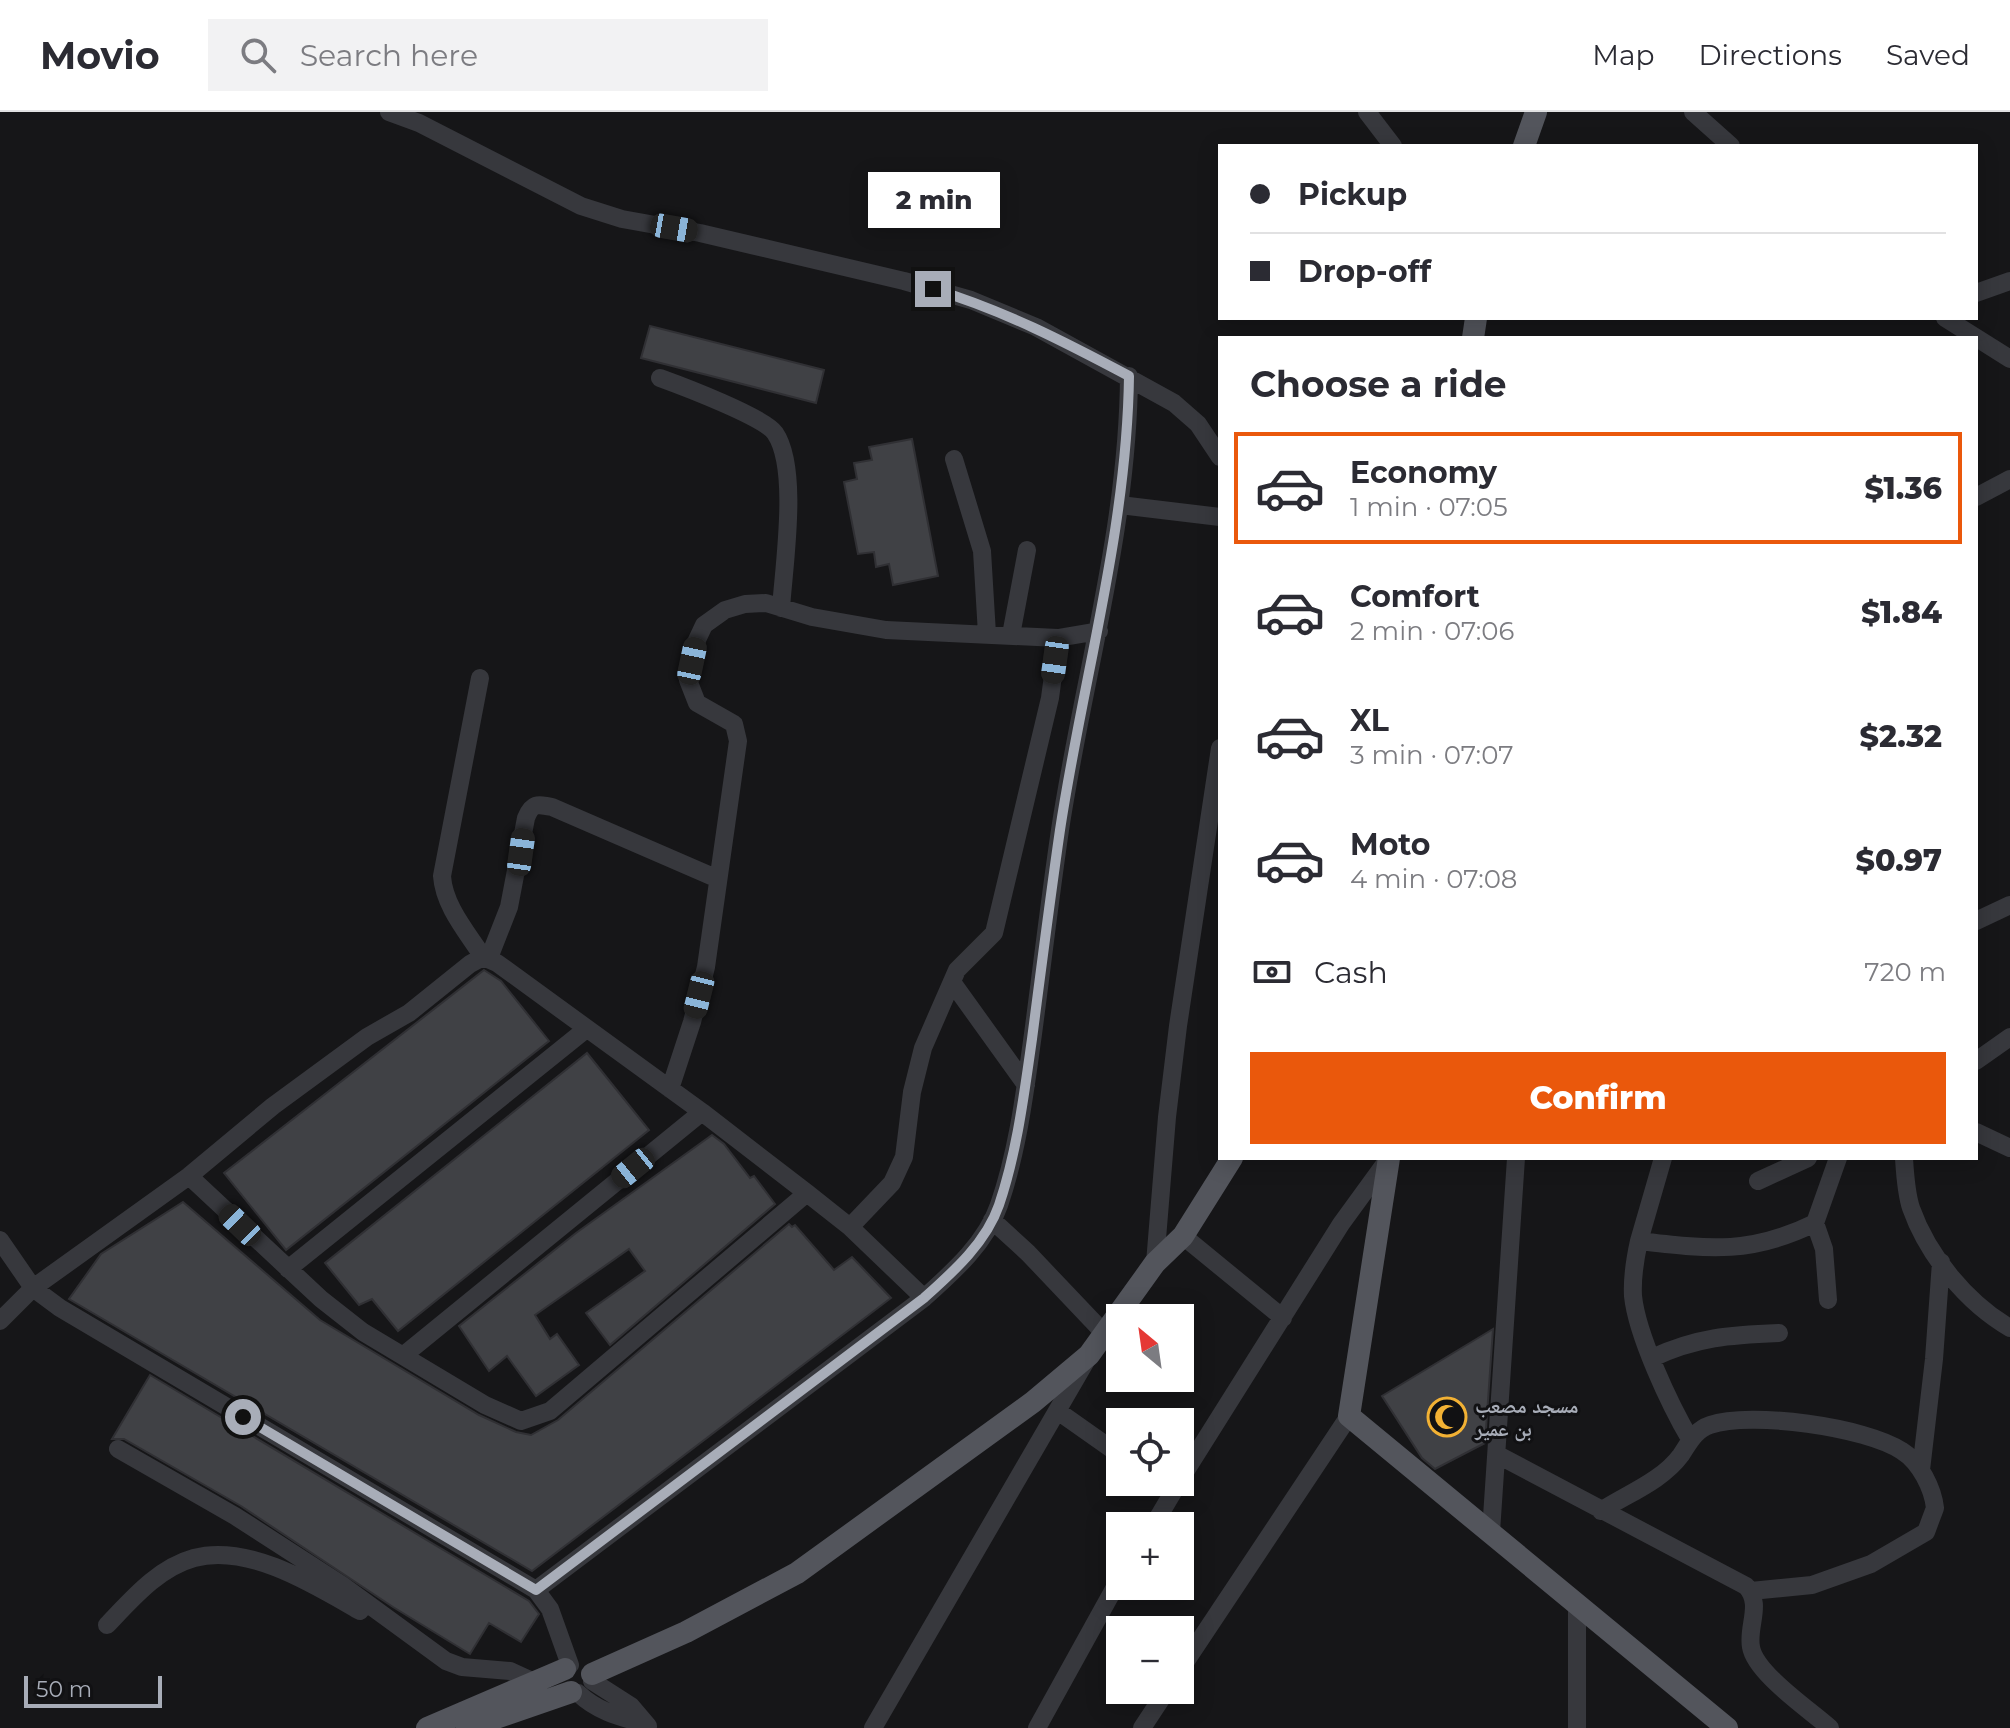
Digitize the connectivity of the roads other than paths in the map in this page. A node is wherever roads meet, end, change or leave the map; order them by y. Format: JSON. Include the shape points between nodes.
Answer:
{"nodes":[{"id":1,"x":389,"y":112,"type":"edge"},
{"id":2,"x":1367,"y":112,"type":"edge"},
{"id":3,"x":1536,"y":112,"type":"edge"},
{"id":4,"x":1693,"y":112,"type":"edge"},
{"id":5,"x":1391,"y":144,"type":"edge"},
{"id":6,"x":1525,"y":144,"type":"edge"},
{"id":7,"x":1729,"y":144,"type":"edge"},
{"id":8,"x":2010,"y":281,"type":"edge"},
{"id":9,"x":1978,"y":292,"type":"edge"},
{"id":10,"x":1948,"y":320,"type":"edge"},
{"id":11,"x":1974,"y":336,"type":"edge"},
{"id":12,"x":1978,"y":339,"type":"edge"},
{"id":13,"x":2010,"y":359,"type":"edge"},
{"id":14,"x":1129,"y":376,"type":"junction"},
{"id":15,"x":660,"y":378,"type":"dead end"},
{"id":16,"x":1218,"y":454,"type":"edge"},
{"id":17,"x":954,"y":459,"type":"dead end"},
{"id":18,"x":2010,"y":479,"type":"edge"},
{"id":19,"x":1978,"y":496,"type":"edge"},
{"id":20,"x":1120,"y":505,"type":"junction"},
{"id":21,"x":1218,"y":517,"type":"edge"},
{"id":22,"x":1027,"y":550,"type":"dead end"},
{"id":23,"x":781,"y":608,"type":"junction"},
{"id":24,"x":1099,"y":631,"type":"junction"},
{"id":25,"x":987,"y":634,"type":"junction"},
{"id":26,"x":1011,"y":635,"type":"junction"},
{"id":27,"x":1058,"y":638,"type":"junction"},
{"id":28,"x":480,"y":678,"type":"dead end"},
{"id":29,"x":1218,"y":761,"type":"edge"},
{"id":30,"x":718,"y":879,"type":"junction"},
{"id":31,"x":2010,"y":905,"type":"edge"},
{"id":32,"x":1978,"y":920,"type":"edge"},
{"id":33,"x":486,"y":958,"type":"junction"},
{"id":34,"x":952,"y":982,"type":"junction"},
{"id":35,"x":585,"y":1030,"type":"junction"},
{"id":36,"x":2010,"y":1037,"type":"edge"},
{"id":37,"x":1978,"y":1060,"type":"edge"},
{"id":38,"x":1026,"y":1085,"type":"junction"},
{"id":39,"x":670,"y":1089,"type":"junction"},
{"id":40,"x":702,"y":1112,"type":"junction"},
{"id":41,"x":1978,"y":1133,"type":"edge"},
{"id":42,"x":2010,"y":1148,"type":"edge"},
{"id":43,"x":1231,"y":1160,"type":"edge"},
{"id":44,"x":1388,"y":1160,"type":"edge"},
{"id":45,"x":1389,"y":1160,"type":"edge"},
{"id":46,"x":1516,"y":1160,"type":"edge"},
{"id":47,"x":1662,"y":1160,"type":"edge"},
{"id":48,"x":1804,"y":1160,"type":"edge"},
{"id":49,"x":1837,"y":1160,"type":"edge"},
{"id":50,"x":1904,"y":1160,"type":"edge"},
{"id":51,"x":189,"y":1176,"type":"junction"},
{"id":52,"x":1758,"y":1181,"type":"dead end"},
{"id":53,"x":807,"y":1193,"type":"junction"},
{"id":54,"x":992,"y":1220,"type":"junction"},
{"id":55,"x":1815,"y":1223,"type":"junction"},
{"id":56,"x":850,"y":1227,"type":"junction"},
{"id":57,"x":1183,"y":1236,"type":"junction"},
{"id":58,"x":0,"y":1240,"type":"edge"},
{"id":59,"x":1639,"y":1241,"type":"junction"},
{"id":60,"x":1941,"y":1262,"type":"junction"},
{"id":61,"x":1155,"y":1263,"type":"junction"},
{"id":62,"x":288,"y":1269,"type":"junction"},
{"id":63,"x":33,"y":1288,"type":"junction"},
{"id":64,"x":924,"y":1298,"type":"junction"},
{"id":65,"x":1828,"y":1300,"type":"dead end"},
{"id":66,"x":1283,"y":1318,"type":"junction"},
{"id":67,"x":0,"y":1321,"type":"edge"},
{"id":68,"x":2010,"y":1328,"type":"edge"},
{"id":69,"x":1104,"y":1333,"type":"junction"},
{"id":70,"x":1779,"y":1333,"type":"dead end"},
{"id":71,"x":404,"y":1355,"type":"junction"},
{"id":72,"x":1089,"y":1355,"type":"junction"},
{"id":73,"x":1652,"y":1358,"type":"junction"},
{"id":74,"x":1059,"y":1412,"type":"junction"},
{"id":75,"x":1349,"y":1416,"type":"junction"},
{"id":76,"x":1690,"y":1439,"type":"junction"},
{"id":77,"x":1106,"y":1445,"type":"edge"},
{"id":78,"x":118,"y":1449,"type":"dead end"},
{"id":79,"x":1194,"y":1451,"type":"edge"},
{"id":80,"x":1498,"y":1455,"type":"junction"},
{"id":81,"x":1921,"y":1470,"type":"junction"},
{"id":82,"x":1601,"y":1511,"type":"junction"},
{"id":83,"x":1491,"y":1532,"type":"junction"},
{"id":84,"x":536,"y":1590,"type":"junction"},
{"id":85,"x":1751,"y":1591,"type":"junction"},
{"id":86,"x":1108,"y":1600,"type":"edge"},
{"id":87,"x":1577,"y":1602,"type":"junction"},
{"id":88,"x":394,"y":1624,"type":"junction"},
{"id":89,"x":107,"y":1625,"type":"dead end"},
{"id":90,"x":1194,"y":1649,"type":"edge"},
{"id":91,"x":567,"y":1667,"type":"junction"},
{"id":92,"x":534,"y":1682,"type":"junction"},
{"id":93,"x":583,"y":1685,"type":"junction"},
{"id":94,"x":1158,"y":1704,"type":"edge"},
{"id":95,"x":648,"y":1726,"type":"edge"},
{"id":96,"x":427,"y":1728,"type":"edge"},
{"id":97,"x":467,"y":1728,"type":"edge"},
{"id":98,"x":873,"y":1728,"type":"edge"},
{"id":99,"x":1037,"y":1728,"type":"edge"},
{"id":100,"x":1142,"y":1728,"type":"edge"},
{"id":101,"x":1577,"y":1728,"type":"edge"},
{"id":102,"x":1727,"y":1728,"type":"edge"},
{"id":103,"x":1830,"y":1728,"type":"edge"}],
"edges":[{"from":1,"to":14,"type":"street","via":[[581,206],[971,300]]},
{"from":2,"to":5,"type":"street"},
{"from":3,"to":6,"type":"main road"},
{"from":4,"to":7,"type":"street"},
{"from":8,"to":9,"type":"street"},
{"from":10,"to":11,"type":"street"},
{"from":12,"to":13,"type":"street"},
{"from":14,"to":16,"type":"street","via":[[1190,417]]},
{"from":14,"to":20,"type":"street"},
{"from":15,"to":23,"type":"street","via":[[774,430],[786,456]]},
{"from":17,"to":25,"type":"street","via":[[982,551]]},
{"from":18,"to":19,"type":"street"},
{"from":20,"to":21,"type":"street"},
{"from":20,"to":24,"type":"street"},
{"from":22,"to":26,"type":"street"},
{"from":23,"to":25,"type":"street","via":[[886,630]]},
{"from":23,"to":30,"type":"street","via":[[766,603],[725,610],[704,625],[696,642],[690,690],[697,703],[734,724],[738,733]]},
{"from":24,"to":27,"type":"street"},
{"from":24,"to":38,"type":"street","via":[[1061,826]]},
{"from":25,"to":26,"type":"street"},
{"from":26,"to":27,"type":"street"},
{"from":27,"to":34,"type":"street","via":[[1050,698],[994,933],[964,961]]},
{"from":28,"to":33,"type":"street","via":[[442,876],[449,903]]},
{"from":29,"to":61,"type":"street","via":[[1176,1041]]},
{"from":30,"to":33,"type":"street","via":[[536,804],[526,818],[509,907]]},
{"from":30,"to":39,"type":"street","via":[[706,967]]},
{"from":31,"to":32,"type":"street"},
{"from":33,"to":35,"type":"street"},
{"from":33,"to":51,"type":"street","via":[[367,1037]]},
{"from":34,"to":38,"type":"street"},
{"from":34,"to":56,"type":"street","via":[[917,1066],[904,1157],[892,1183]]},
{"from":35,"to":39,"type":"street"},
{"from":35,"to":62,"type":"street"},
{"from":36,"to":37,"type":"street"},
{"from":38,"to":54,"type":"street","via":[[1006,1182]]},
{"from":39,"to":40,"type":"street"},
{"from":40,"to":53,"type":"street"},
{"from":40,"to":71,"type":"street"},
{"from":41,"to":42,"type":"street"},
{"from":43,"to":57,"type":"main road"},
{"from":44,"to":66,"type":"street"},
{"from":45,"to":75,"type":"main road"},
{"from":46,"to":80,"type":"street"},
{"from":47,"to":59,"type":"street"},
{"from":48,"to":52,"type":"street"},
{"from":49,"to":55,"type":"street"},
{"from":50,"to":60,"type":"street","via":[[1910,1205]]},
{"from":51,"to":62,"type":"street"},
{"from":51,"to":63,"type":"street"},
{"from":53,"to":56,"type":"street"},
{"from":53,"to":71,"type":"street","via":[[550,1411],[533,1419],[508,1417]]},
{"from":54,"to":64,"type":"street","via":[[956,1269]]},
{"from":54,"to":69,"type":"street"},
{"from":55,"to":59,"type":"street","via":[[1754,1247]]},
{"from":55,"to":65,"type":"street","via":[[1824,1249]]},
{"from":56,"to":64,"type":"street"},
{"from":57,"to":61,"type":"main road"},
{"from":57,"to":66,"type":"street"},
{"from":58,"to":63,"type":"street"},
{"from":59,"to":73,"type":"street","via":[[1633,1298]]},
{"from":60,"to":68,"type":"street","via":[[1983,1309]]},
{"from":60,"to":81,"type":"street"},
{"from":61,"to":69,"type":"main road"},
{"from":62,"to":71,"type":"street","via":[[363,1332]]},
{"from":63,"to":67,"type":"street"},
{"from":63,"to":84,"type":"street"},
{"from":64,"to":84,"type":"street"},
{"from":66,"to":79,"type":"street"},
{"from":69,"to":72,"type":"main road"},
{"from":70,"to":73,"type":"street","via":[[1714,1336]]},
{"from":72,"to":74,"type":"street"},
{"from":72,"to":93,"type":"main road","via":[[1033,1402],[797,1573]]},
{"from":73,"to":76,"type":"street"},
{"from":74,"to":77,"type":"street"},
{"from":74,"to":98,"type":"street"},
{"from":75,"to":83,"type":"main road"},
{"from":75,"to":90,"type":"street"},
{"from":76,"to":81,"type":"street","via":[[1707,1426],[1734,1420],[1834,1428],[1904,1451]]},
{"from":76,"to":82,"type":"street","via":[[1667,1471]]},
{"from":78,"to":88,"type":"street","via":[[235,1516]]},
{"from":80,"to":82,"type":"street"},
{"from":80,"to":83,"type":"street"},
{"from":81,"to":85,"type":"street","via":[[1935,1508],[1926,1532],[1835,1579]]},
{"from":82,"to":85,"type":"street"},
{"from":83,"to":87,"type":"main road"},
{"from":84,"to":91,"type":"street","via":[[550,1609]]},
{"from":85,"to":103,"type":"street","via":[[1750,1647],[1755,1658]]},
{"from":86,"to":99,"type":"street"},
{"from":87,"to":101,"type":"street"},
{"from":87,"to":102,"type":"main road"},
{"from":88,"to":89,"type":"street","via":[[361,1612],[288,1571],[226,1556],[195,1558],[175,1567],[149,1583]]},
{"from":88,"to":92,"type":"street","via":[[446,1661],[494,1667]]},
{"from":91,"to":92,"type":"main road"},
{"from":91,"to":93,"type":"main road","via":[[562,1682]]},
{"from":92,"to":96,"type":"main road"},
{"from":93,"to":95,"type":"street","via":[[621,1698]]},
{"from":93,"to":97,"type":"main road"},
{"from":94,"to":100,"type":"street"}]}
